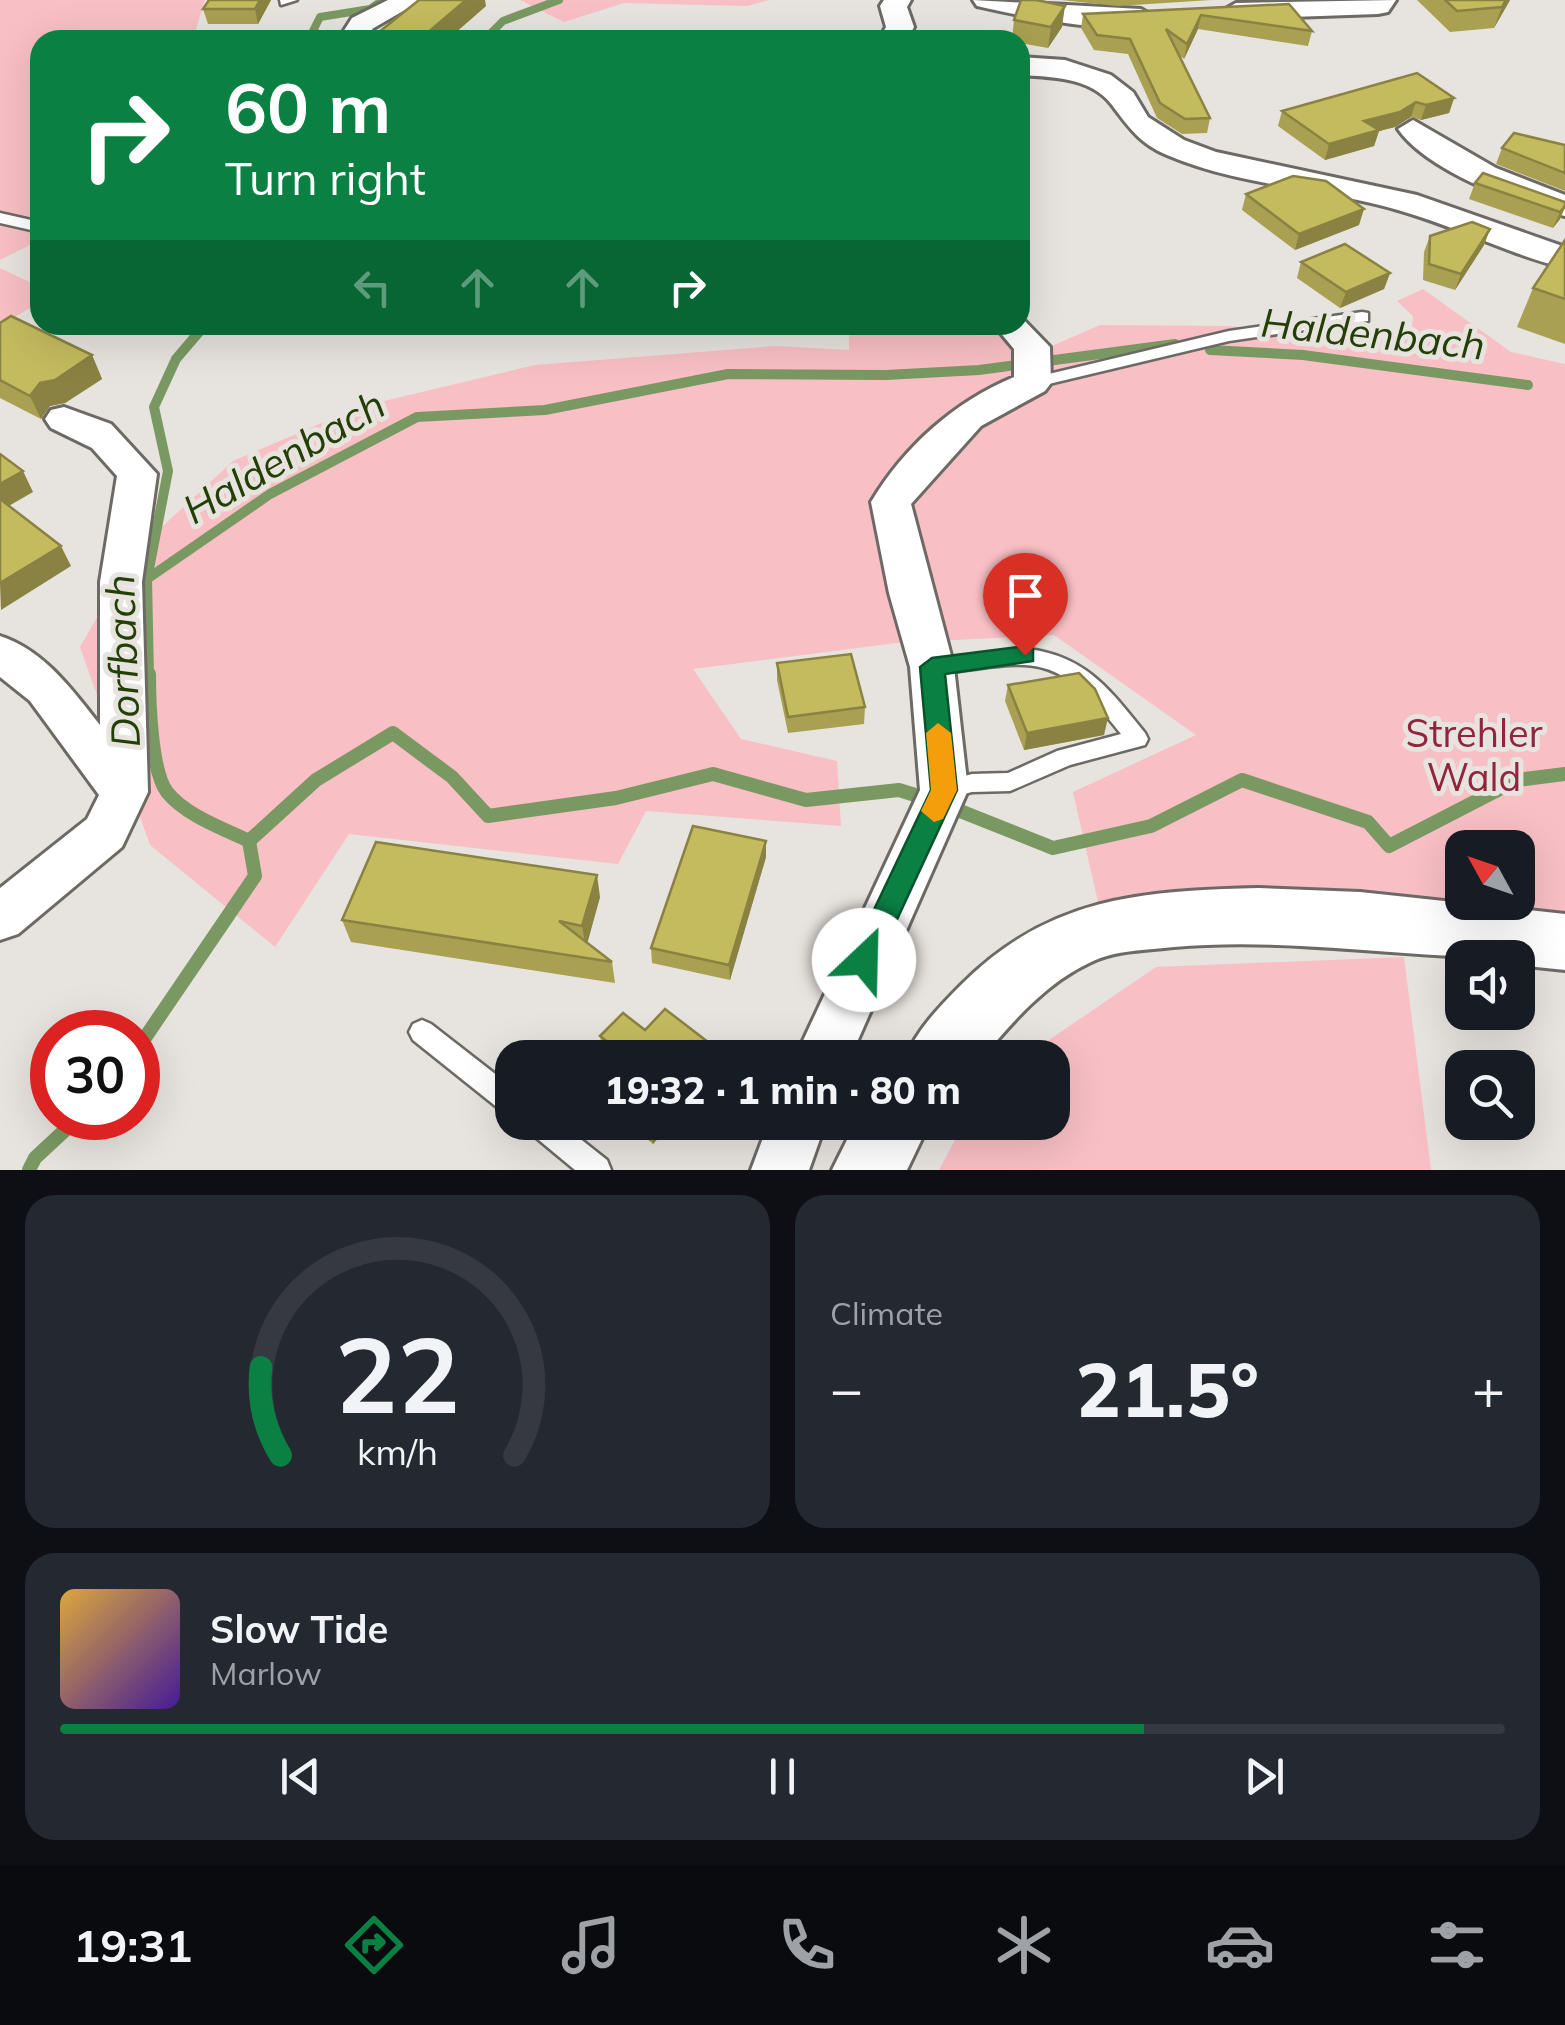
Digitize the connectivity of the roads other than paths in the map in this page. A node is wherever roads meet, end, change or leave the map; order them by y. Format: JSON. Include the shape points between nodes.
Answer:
{"nodes":[{"id":1,"x":409,"y":0,"type":"edge"},
{"id":2,"x":898,"y":0,"type":"edge"},
{"id":3,"x":986,"y":0,"type":"edge"},
{"id":4,"x":1382,"y":0,"type":"edge"},
{"id":5,"x":1209,"y":13,"type":"edge"},
{"id":6,"x":1173,"y":15,"type":"edge"},
{"id":7,"x":358,"y":30,"type":"edge"},
{"id":8,"x":898,"y":30,"type":"edge"},
{"id":9,"x":1030,"y":67,"type":"edge"},
{"id":10,"x":1413,"y":129,"type":"dead end"},
{"id":11,"x":1406,"y":202,"type":"junction"},
{"id":12,"x":1565,"y":206,"type":"edge"},
{"id":13,"x":0,"y":218,"type":"edge"},
{"id":14,"x":30,"y":225,"type":"edge"},
{"id":15,"x":1565,"y":238,"type":"edge"},
{"id":16,"x":1565,"y":258,"type":"edge"},
{"id":17,"x":1362,"y":316,"type":"dead end"},
{"id":18,"x":1025,"y":352,"type":"edge"},
{"id":19,"x":64,"y":419,"type":"dead end"},
{"id":20,"x":0,"y":652,"type":"edge"},
{"id":21,"x":932,"y":667,"type":"junction"},
{"id":22,"x":124,"y":792,"type":"junction"},
{"id":23,"x":938,"y":804,"type":"junction"},
{"id":24,"x":0,"y":918,"type":"edge"},
{"id":25,"x":1565,"y":942,"type":"edge"},
{"id":26,"x":422,"y":1032,"type":"dead end"},
{"id":27,"x":830,"y":1040,"type":"edge"},
{"id":28,"x":954,"y":1040,"type":"edge"},
{"id":29,"x":495,"y":1090,"type":"edge"},
{"id":30,"x":560,"y":1140,"type":"edge"},
{"id":31,"x":791,"y":1140,"type":"edge"},
{"id":32,"x":885,"y":1140,"type":"edge"},
{"id":33,"x":597,"y":1170,"type":"edge"},
{"id":34,"x":780,"y":1170,"type":"edge"},
{"id":35,"x":868,"y":1170,"type":"edge"}],
"edges":[{"from":1,"to":7,"type":"street"},
{"from":2,"to":8,"type":"street","via":[[892,6]]},
{"from":3,"to":6,"type":"street","via":[[1068,16]]},
{"from":4,"to":5,"type":"street","via":[[1378,6]]},
{"from":9,"to":11,"type":"street","via":[[1102,81],[1136,122],[1208,160]]},
{"from":10,"to":12,"type":"street","via":[[1475,172]]},
{"from":11,"to":15,"type":"street"},
{"from":11,"to":16,"type":"street"},
{"from":13,"to":14,"type":"lane"},
{"from":17,"to":18,"type":"lane","via":[[1229,336]]},
{"from":18,"to":21,"type":"street","via":[[990,399],[952,425],[891,502]]},
{"from":19,"to":22,"type":"street","via":[[108,438],[137,474],[121,582]]},
{"from":20,"to":22,"type":"street","via":[[46,689]]},
{"from":21,"to":23,"type":"street"},
{"from":21,"to":23,"type":"lane","via":[[1025,655],[1056,658],[1100,690],[1137,739],[1040,766],[1010,782],[972,783]]},
{"from":22,"to":24,"type":"street","via":[[106,834]]},
{"from":23,"to":27,"type":"street"},
{"from":25,"to":28,"type":"street","via":[[1225,913],[1104,928],[1060,945],[989,998]]},
{"from":26,"to":29,"type":"lane"},
{"from":30,"to":33,"type":"lane"},
{"from":31,"to":34,"type":"street"},
{"from":32,"to":35,"type":"street"}]}
